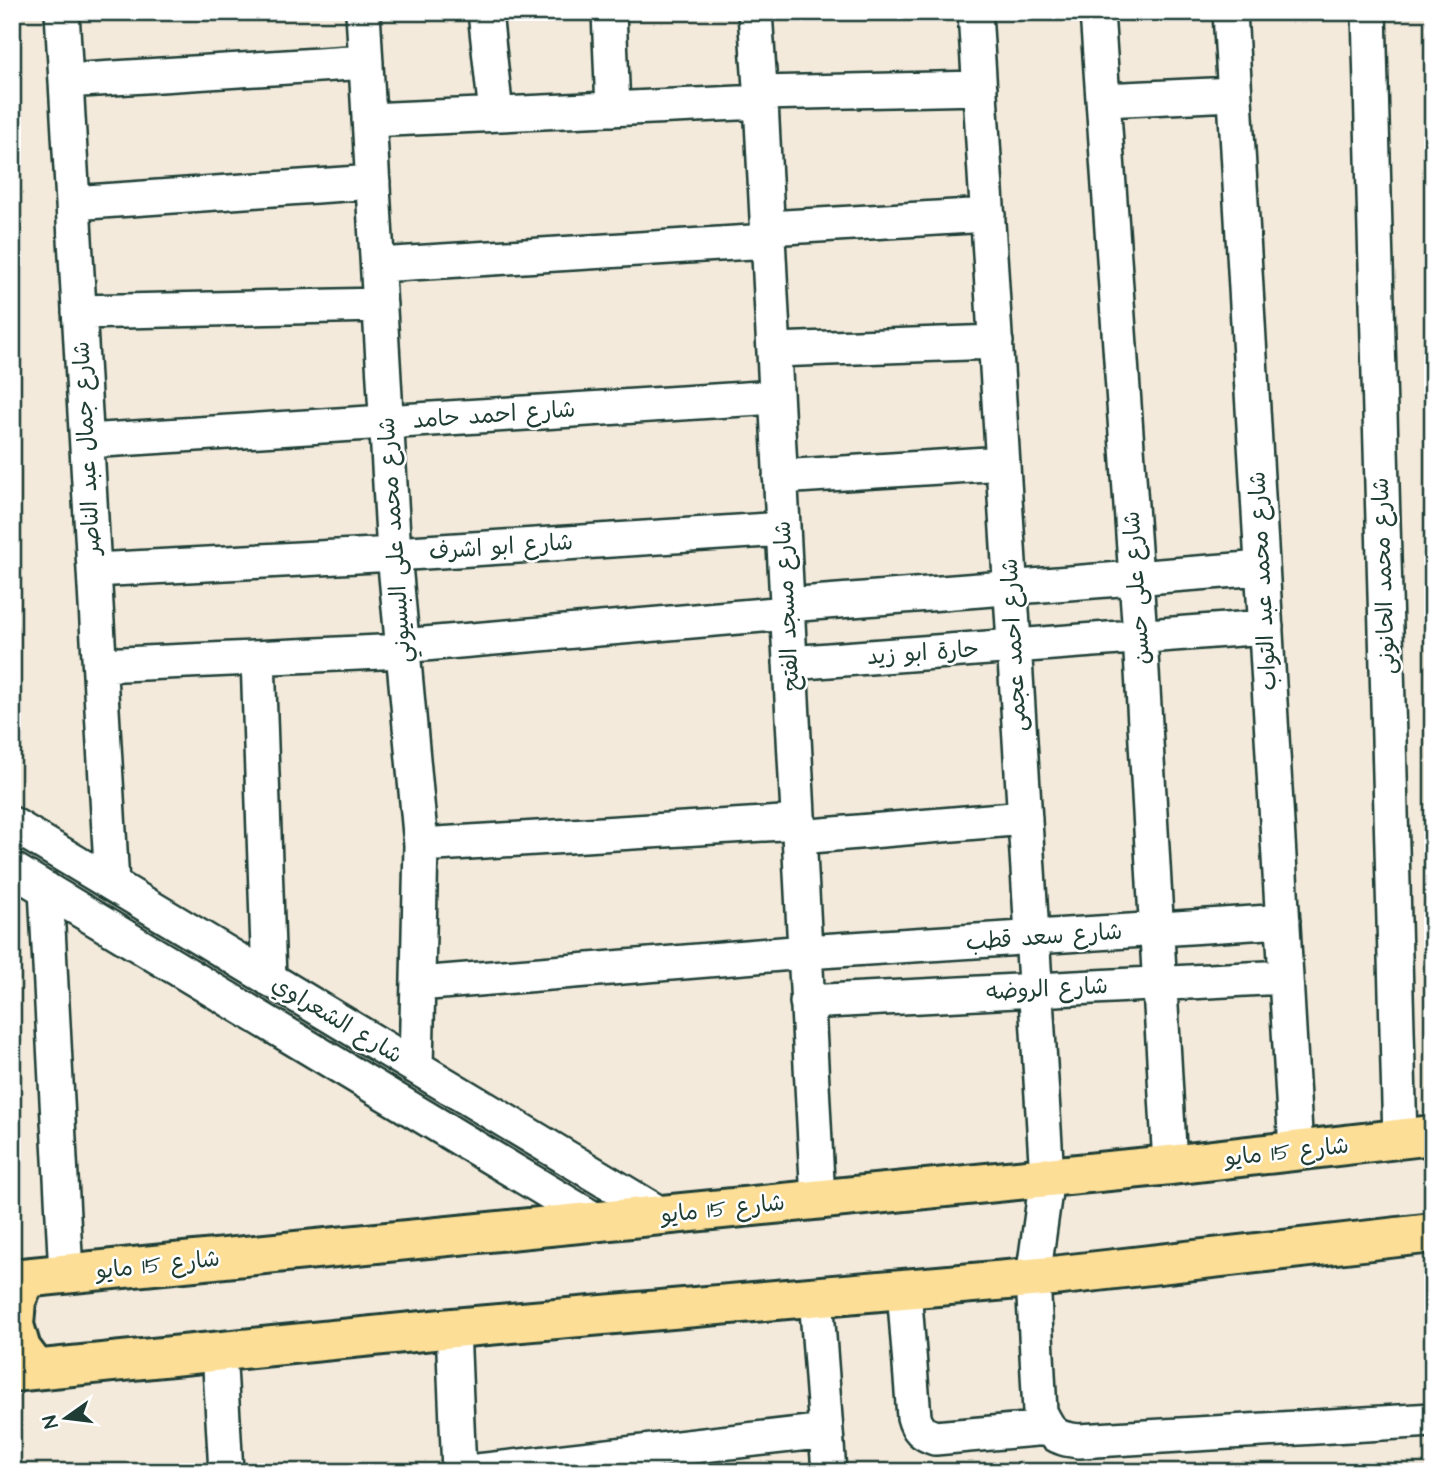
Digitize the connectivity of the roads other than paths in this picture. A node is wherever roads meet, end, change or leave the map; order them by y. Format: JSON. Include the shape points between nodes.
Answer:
{"nodes":[{"id":1,"x":62,"y":12,"type":"edge"},
{"id":2,"x":363,"y":12,"type":"edge"},
{"id":3,"x":485,"y":12,"type":"edge"},
{"id":4,"x":609,"y":12,"type":"edge"},
{"id":5,"x":755,"y":12,"type":"edge"},
{"id":6,"x":975,"y":12,"type":"edge"},
{"id":7,"x":1097,"y":12,"type":"edge"},
{"id":8,"x":1230,"y":12,"type":"edge"},
{"id":9,"x":1369,"y":12,"type":"edge"},
{"id":10,"x":366,"y":62,"type":"junction"},
{"id":11,"x":66,"y":81,"type":"junction"},
{"id":12,"x":980,"y":88,"type":"junction"},
{"id":13,"x":1234,"y":94,"type":"junction"},
{"id":14,"x":761,"y":98,"type":"junction"},
{"id":15,"x":1103,"y":100,"type":"junction"},
{"id":16,"x":614,"y":109,"type":"junction"},
{"id":17,"x":496,"y":114,"type":"junction"},
{"id":18,"x":369,"y":120,"type":"junction"},
{"id":19,"x":373,"y":181,"type":"junction"},
{"id":20,"x":73,"y":203,"type":"junction"},
{"id":21,"x":988,"y":215,"type":"junction"},
{"id":22,"x":768,"y":234,"type":"junction"},
{"id":23,"x":378,"y":265,"type":"junction"},
{"id":24,"x":380,"y":305,"type":"junction"},
{"id":25,"x":79,"y":312,"type":"junction"},
{"id":26,"x":996,"y":342,"type":"junction"},
{"id":27,"x":774,"y":350,"type":"junction"},
{"id":28,"x":776,"y":397,"type":"junction"},
{"id":29,"x":386,"y":422,"type":"junction"},
{"id":30,"x":87,"y":442,"type":"junction"},
{"id":31,"x":1003,"y":463,"type":"junction"},
{"id":32,"x":780,"y":477,"type":"junction"},
{"id":33,"x":783,"y":529,"type":"junction"},
{"id":34,"x":394,"y":554,"type":"junction"},
{"id":35,"x":1262,"y":568,"type":"junction"},
{"id":36,"x":94,"y":570,"type":"junction"},
{"id":37,"x":1136,"y":578,"type":"junction"},
{"id":38,"x":1011,"y":587,"type":"junction"},
{"id":39,"x":787,"y":609,"type":"junction"},
{"id":40,"x":1266,"y":627,"type":"junction"},
{"id":41,"x":1140,"y":636,"type":"junction"},
{"id":42,"x":1014,"y":646,"type":"junction"},
{"id":43,"x":402,"y":649,"type":"junction"},
{"id":44,"x":258,"y":658,"type":"junction"},
{"id":45,"x":790,"y":663,"type":"junction"},
{"id":46,"x":100,"y":665,"type":"junction"},
{"id":47,"x":1025,"y":818,"type":"junction"},
{"id":48,"x":12,"y":824,"type":"edge"},
{"id":49,"x":799,"y":830,"type":"junction"},
{"id":50,"x":421,"y":845,"type":"junction"},
{"id":51,"x":12,"y":869,"type":"edge"},
{"id":52,"x":112,"y":884,"type":"junction"},
{"id":53,"x":46,"y":889,"type":"junction"},
{"id":54,"x":1283,"y":921,"type":"junction"},
{"id":55,"x":1157,"y":929,"type":"junction"},
{"id":56,"x":1032,"y":937,"type":"junction"},
{"id":57,"x":805,"y":952,"type":"junction"},
{"id":58,"x":1286,"y":976,"type":"junction"},
{"id":59,"x":269,"y":979,"type":"junction"},
{"id":60,"x":1160,"y":983,"type":"junction"},
{"id":61,"x":418,"y":984,"type":"junction"},
{"id":62,"x":1036,"y":990,"type":"junction"},
{"id":63,"x":807,"y":1002,"type":"junction"},
{"id":64,"x":416,"y":1067,"type":"junction"},
{"id":65,"x":1416,"y":1137,"type":"edge"},
{"id":66,"x":1296,"y":1150,"type":"junction"},
{"id":67,"x":1170,"y":1165,"type":"junction"},
{"id":68,"x":1047,"y":1177,"type":"junction"},
{"id":69,"x":818,"y":1200,"type":"junction"},
{"id":70,"x":662,"y":1215,"type":"junction"},
{"id":71,"x":597,"y":1222,"type":"junction"},
{"id":72,"x":1433,"y":1233,"type":"edge"},
{"id":73,"x":66,"y":1274,"type":"junction"},
{"id":74,"x":1033,"y":1278,"type":"junction"},
{"id":75,"x":19,"y":1279,"type":"edge"},
{"id":76,"x":904,"y":1289,"type":"junction"},
{"id":77,"x":816,"y":1296,"type":"junction"},
{"id":78,"x":453,"y":1328,"type":"junction"},
{"id":79,"x":219,"y":1350,"type":"junction"},
{"id":80,"x":24,"y":1370,"type":"edge"},
{"id":81,"x":1433,"y":1420,"type":"edge"},
{"id":82,"x":1048,"y":1428,"type":"junction"},
{"id":83,"x":826,"y":1431,"type":"junction"},
{"id":84,"x":226,"y":1472,"type":"edge"},
{"id":85,"x":459,"y":1472,"type":"edge"},
{"id":86,"x":468,"y":1472,"type":"edge"},
{"id":87,"x":829,"y":1472,"type":"edge"}],
"edges":[{"from":1,"to":11,"type":"street","name":"شارع جمال عبد الناصر"},
{"from":2,"to":10,"type":"street","name":"شارع محمد على البسيوني"},
{"from":3,"to":17,"type":"street"},
{"from":4,"to":16,"type":"street"},
{"from":5,"to":14,"type":"street","name":"شارع مسجد الفتح"},
{"from":6,"to":12,"type":"street","name":"شارع احمد عجمى"},
{"from":7,"to":15,"type":"street","name":"شارع على حسن"},
{"from":8,"to":13,"type":"street","name":"شارع محمد عبد التواب"},
{"from":9,"to":65,"type":"street","name":"شارع محمد الحانونى"},
{"from":10,"to":11,"type":"street"},
{"from":10,"to":18,"type":"street","name":"شارع محمد على البسيوني"},
{"from":11,"to":20,"type":"street","name":"شارع جمال عبد الناصر"},
{"from":12,"to":14,"type":"street"},
{"from":12,"to":21,"type":"street","name":"شارع احمد عجمى"},
{"from":13,"to":15,"type":"street"},
{"from":13,"to":35,"type":"street","name":"شارع محمد عبد التواب"},
{"from":14,"to":16,"type":"street"},
{"from":14,"to":22,"type":"street","name":"شارع مسجد الفتح"},
{"from":15,"to":37,"type":"street","name":"شارع على حسن"},
{"from":16,"to":17,"type":"street"},
{"from":17,"to":18,"type":"street"},
{"from":18,"to":19,"type":"street","name":"شارع محمد على البسيوني"},
{"from":19,"to":20,"type":"street"},
{"from":19,"to":23,"type":"street","name":"شارع محمد على البسيوني"},
{"from":20,"to":25,"type":"street","name":"شارع جمال عبد الناصر"},
{"from":21,"to":22,"type":"street"},
{"from":21,"to":26,"type":"street","name":"شارع احمد عجمى"},
{"from":22,"to":23,"type":"street"},
{"from":22,"to":27,"type":"street","name":"شارع مسجد الفتح"},
{"from":23,"to":24,"type":"street","name":"شارع محمد على البسيوني"},
{"from":24,"to":25,"type":"street"},
{"from":24,"to":29,"type":"street","name":"شارع محمد على البسيوني"},
{"from":25,"to":30,"type":"street","name":"شارع جمال عبد الناصر"},
{"from":26,"to":27,"type":"street"},
{"from":26,"to":31,"type":"street","name":"شارع احمد عجمى"},
{"from":27,"to":28,"type":"street","name":"شارع مسجد الفتح"},
{"from":28,"to":29,"type":"street","name":"شارع احمد حامد"},
{"from":28,"to":32,"type":"street","name":"شارع مسجد الفتح"},
{"from":29,"to":30,"type":"street","name":"شارع احمد حامد"},
{"from":29,"to":34,"type":"street","name":"شارع محمد على البسيوني"},
{"from":30,"to":36,"type":"street","name":"شارع جمال عبد الناصر"},
{"from":31,"to":32,"type":"street"},
{"from":31,"to":38,"type":"street","name":"شارع احمد عجمى"},
{"from":32,"to":33,"type":"street","name":"شارع مسجد الفتح"},
{"from":33,"to":34,"type":"street","name":"شارع ابو اشرف"},
{"from":33,"to":39,"type":"street","name":"شارع مسجد الفتح"},
{"from":34,"to":36,"type":"street","name":"شارع ابو اشرف"},
{"from":34,"to":43,"type":"street","name":"شارع محمد على البسيوني"},
{"from":35,"to":37,"type":"street"},
{"from":35,"to":40,"type":"street","name":"شارع محمد عبد التواب"},
{"from":36,"to":46,"type":"street","name":"شارع جمال عبد الناصر"},
{"from":37,"to":38,"type":"street"},
{"from":37,"to":41,"type":"street","name":"شارع على حسن"},
{"from":38,"to":39,"type":"street"},
{"from":38,"to":42,"type":"street","name":"شارع احمد عجمى"},
{"from":39,"to":43,"type":"street"},
{"from":39,"to":45,"type":"street","name":"شارع مسجد الفتح"},
{"from":40,"to":41,"type":"street","name":"حارة ابو زيد"},
{"from":40,"to":54,"type":"street","name":"شارع محمد عبد التواب"},
{"from":41,"to":42,"type":"street","name":"حارة ابو زيد"},
{"from":41,"to":55,"type":"street","name":"شارع على حسن"},
{"from":42,"to":45,"type":"street","name":"حارة ابو زيد"},
{"from":42,"to":47,"type":"street","name":"شارع احمد عجمى"},
{"from":43,"to":44,"type":"street"},
{"from":43,"to":50,"type":"street","name":"شارع محمد على البسيوني"},
{"from":44,"to":46,"type":"street"},
{"from":44,"to":59,"type":"street"},
{"from":45,"to":49,"type":"street","name":"شارع مسجد الفتح"},
{"from":46,"to":52,"type":"street","name":"شارع جمال عبد الناصر"},
{"from":47,"to":49,"type":"street"},
{"from":47,"to":56,"type":"street","name":"شارع احمد عجمى"},
{"from":48,"to":52,"type":"street","name":"شارع الشعراوي"},
{"from":49,"to":50,"type":"street"},
{"from":49,"to":57,"type":"street","name":"شارع مسجد الفتح"},
{"from":50,"to":61,"type":"street","name":"شارع محمد على البسيوني"},
{"from":51,"to":53,"type":"street","name":"شارع الشعراوي"},
{"from":52,"to":59,"type":"street","name":"شارع الشعراوي"},
{"from":53,"to":71,"type":"street","name":"شارع الشعراوي"},
{"from":53,"to":73,"type":"street"},
{"from":54,"to":55,"type":"street","name":"شارع سعد قطب"},
{"from":54,"to":58,"type":"street","name":"شارع محمد عبد التواب"},
{"from":55,"to":56,"type":"street","name":"شارع سعد قطب"},
{"from":55,"to":60,"type":"street","name":"شارع على حسن"},
{"from":56,"to":57,"type":"street","name":"شارع سعد قطب"},
{"from":56,"to":62,"type":"street","name":"شارع احمد عجمى"},
{"from":57,"to":61,"type":"street","name":"شارع سعد قطب"},
{"from":57,"to":63,"type":"street","name":"شارع مسجد الفتح"},
{"from":58,"to":60,"type":"street","name":"شارع الروضه"},
{"from":58,"to":66,"type":"street","name":"شارع محمد عبد التواب"},
{"from":59,"to":64,"type":"street","name":"شارع الشعراوي"},
{"from":60,"to":62,"type":"street","name":"شارع الروضه"},
{"from":60,"to":67,"type":"street","name":"شارع على حسن"},
{"from":61,"to":64,"type":"street","name":"شارع محمد على البسيوني"},
{"from":62,"to":63,"type":"street","name":"شارع الروضه"},
{"from":62,"to":68,"type":"street","name":"شارع احمد عجمى"},
{"from":63,"to":69,"type":"street","name":"شارع مسجد الفتح"},
{"from":64,"to":70,"type":"street","name":"شارع الشعراوي"},
{"from":65,"to":66,"type":"main road","name":"شارع 15 مايو"},
{"from":66,"to":67,"type":"main road","name":"شارع 15 مايو"},
{"from":67,"to":68,"type":"main road","name":"شارع 15 مايو"},
{"from":68,"to":69,"type":"main road","name":"شارع 15 مايو"},
{"from":68,"to":74,"type":"street","name":"شارع احمد عجمى"},
{"from":69,"to":70,"type":"main road","name":"شارع 15 مايو"},
{"from":70,"to":71,"type":"main road","name":"شارع 15 مايو"},
{"from":71,"to":73,"type":"main road","name":"شارع 15 مايو"},
{"from":72,"to":74,"type":"main road"},
{"from":73,"to":75,"type":"main road","name":"شارع 15 مايو"},
{"from":74,"to":76,"type":"main road"},
{"from":74,"to":82,"type":"street","name":"شارع احمد عجمى","via":[[1040,1412]]},
{"from":75,"to":80,"type":"main road","via":[[14,1325]]},
{"from":76,"to":77,"type":"main road"},
{"from":76,"to":82,"type":"street","via":[[914,1416],[920,1431],[935,1438]]},
{"from":77,"to":78,"type":"main road"},
{"from":77,"to":83,"type":"street"},
{"from":78,"to":79,"type":"main road"},
{"from":78,"to":85,"type":"street"},
{"from":79,"to":80,"type":"main road"},
{"from":79,"to":84,"type":"street"},
{"from":81,"to":82,"type":"street","via":[[1079,1441],[1061,1439]]},
{"from":83,"to":86,"type":"street"},
{"from":83,"to":87,"type":"street"}]}
